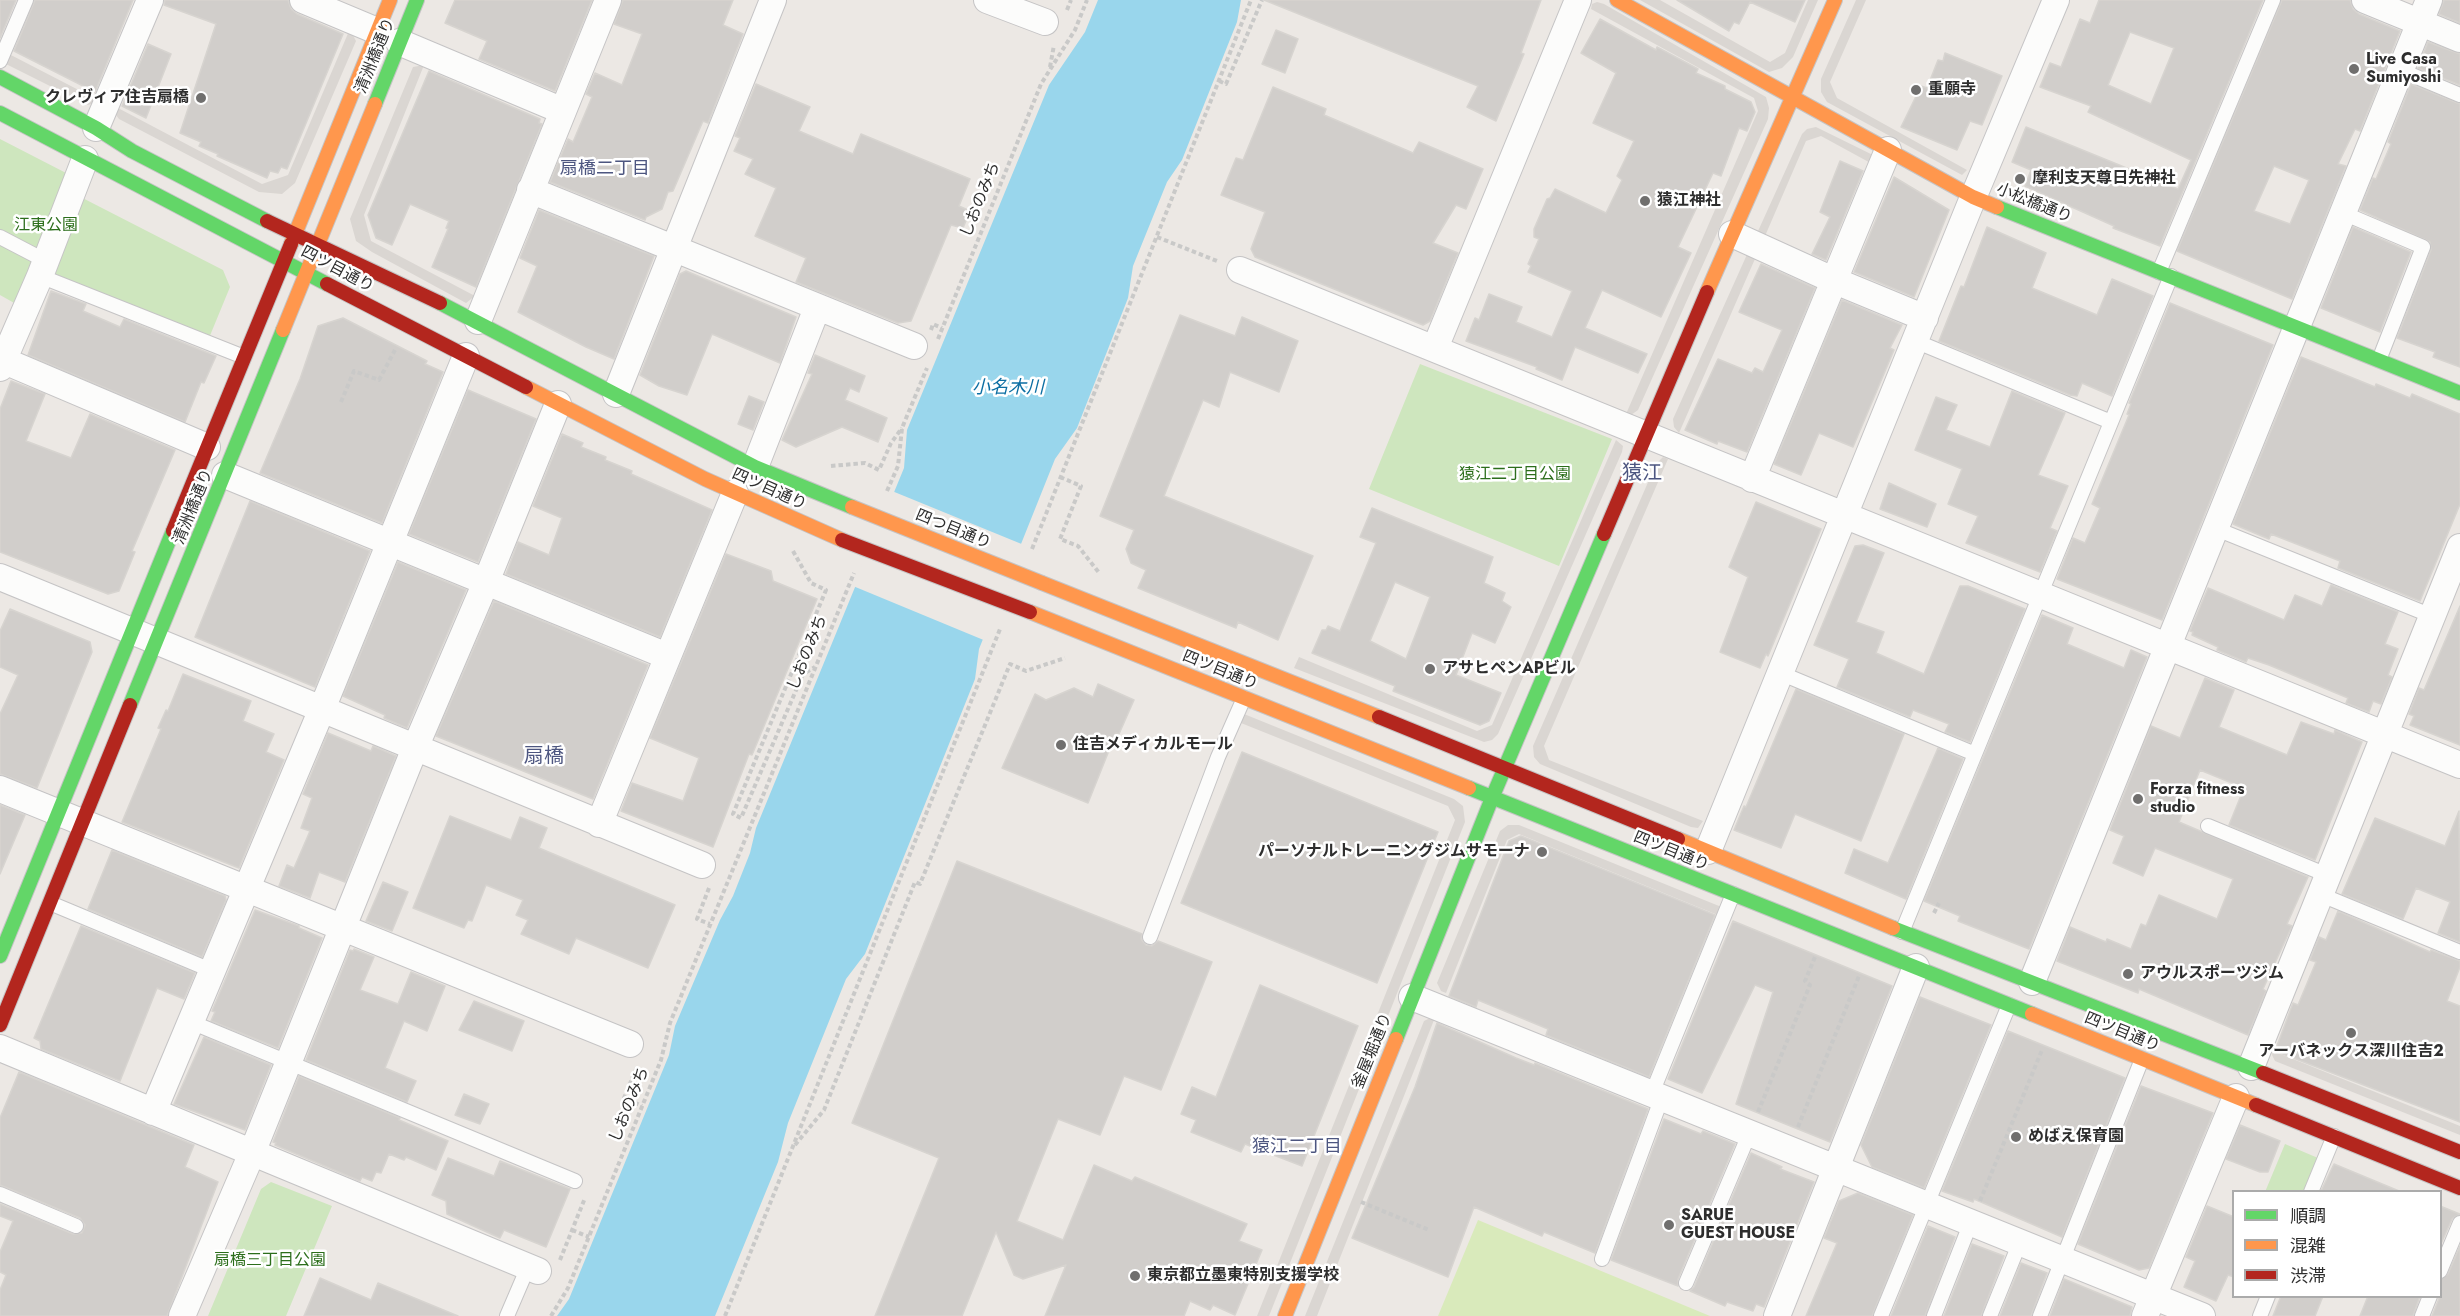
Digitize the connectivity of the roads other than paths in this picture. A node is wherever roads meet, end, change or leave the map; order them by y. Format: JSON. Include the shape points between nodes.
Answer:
{"nodes":[{"id":1,"x":26,"y":0,"type":"edge"},
{"id":2,"x":150,"y":0,"type":"edge"},
{"id":3,"x":303,"y":0,"type":"edge"},
{"id":4,"x":390,"y":0,"type":"edge"},
{"id":5,"x":417,"y":0,"type":"edge"},
{"id":6,"x":609,"y":0,"type":"edge"},
{"id":7,"x":772,"y":0,"type":"edge"},
{"id":8,"x":987,"y":0,"type":"edge"},
{"id":9,"x":1578,"y":0,"type":"edge"},
{"id":10,"x":1617,"y":0,"type":"edge"},
{"id":11,"x":1835,"y":0,"type":"edge"},
{"id":12,"x":2272,"y":0,"type":"edge"},
{"id":13,"x":2365,"y":0,"type":"edge"},
{"id":14,"x":2053,"y":1,"type":"edge"},
{"id":15,"x":2424,"y":11,"type":"edge"},
{"id":16,"x":1050,"y":30,"type":"road end"},
{"id":17,"x":388,"y":37,"type":"junction"},
{"id":18,"x":2460,"y":39,"type":"edge"},
{"id":19,"x":0,"y":61,"type":"edge"},
{"id":20,"x":2400,"y":70,"type":"junction"},
{"id":21,"x":0,"y":77,"type":"edge"},
{"id":22,"x":2460,"y":95,"type":"edge"},
{"id":23,"x":1793,"y":97,"type":"junction"},
{"id":24,"x":563,"y":111,"type":"junction"},
{"id":25,"x":0,"y":113,"type":"edge"},
{"id":26,"x":96,"y":128,"type":"junction"},
{"id":27,"x":1888,"y":150,"type":"junction"},
{"id":28,"x":86,"y":159,"type":"junction"},
{"id":29,"x":530,"y":190,"type":"junction"},
{"id":30,"x":1973,"y":197,"type":"junction"},
{"id":31,"x":2343,"y":213,"type":"junction"},
{"id":32,"x":293,"y":234,"type":"junction"},
{"id":33,"x":1732,"y":234,"type":"junction"},
{"id":34,"x":0,"y":237,"type":"edge"},
{"id":35,"x":319,"y":244,"type":"junction"},
{"id":36,"x":674,"y":249,"type":"junction"},
{"id":37,"x":283,"y":260,"type":"junction"},
{"id":38,"x":43,"y":268,"type":"junction"},
{"id":39,"x":1240,"y":270,"type":"dead end"},
{"id":40,"x":307,"y":272,"type":"junction"},
{"id":41,"x":2165,"y":274,"type":"junction"},
{"id":42,"x":1833,"y":280,"type":"junction"},
{"id":43,"x":817,"y":308,"type":"junction"},
{"id":44,"x":1925,"y":318,"type":"junction"},
{"id":45,"x":478,"y":321,"type":"junction"},
{"id":46,"x":2296,"y":328,"type":"junction"},
{"id":47,"x":1915,"y":341,"type":"junction"},
{"id":48,"x":1435,"y":348,"type":"junction"},
{"id":49,"x":927,"y":349,"type":"road end"},
{"id":50,"x":466,"y":356,"type":"junction"},
{"id":51,"x":244,"y":357,"type":"junction"},
{"id":52,"x":2379,"y":360,"type":"junction"},
{"id":53,"x":1,"y":362,"type":"edge"},
{"id":54,"x":2460,"y":393,"type":"edge"},
{"id":55,"x":616,"y":394,"type":"junction"},
{"id":56,"x":558,"y":404,"type":"junction"},
{"id":57,"x":2111,"y":422,"type":"junction"},
{"id":58,"x":1646,"y":435,"type":"junction"},
{"id":59,"x":207,"y":447,"type":"junction"},
{"id":60,"x":755,"y":466,"type":"junction"},
{"id":61,"x":225,"y":475,"type":"junction"},
{"id":62,"x":1752,"y":479,"type":"junction"},
{"id":63,"x":735,"y":493,"type":"junction"},
{"id":64,"x":852,"y":507,"type":"joint"},
{"id":65,"x":1845,"y":515,"type":"junction"},
{"id":66,"x":2214,"y":528,"type":"junction"},
{"id":67,"x":390,"y":543,"type":"junction"},
{"id":68,"x":2460,"y":547,"type":"edge"},
{"id":69,"x":2455,"y":576,"type":"edge"},
{"id":70,"x":0,"y":577,"type":"edge"},
{"id":71,"x":486,"y":582,"type":"junction"},
{"id":72,"x":1042,"y":583,"type":"joint"},
{"id":73,"x":2040,"y":595,"type":"junction"},
{"id":74,"x":2432,"y":616,"type":"junction"},
{"id":75,"x":132,"y":632,"type":"junction"},
{"id":76,"x":156,"y":642,"type":"junction"},
{"id":77,"x":2168,"y":647,"type":"junction"},
{"id":78,"x":668,"y":656,"type":"junction"},
{"id":79,"x":1780,"y":674,"type":"junction"},
{"id":80,"x":1244,"y":698,"type":"junction"},
{"id":81,"x":322,"y":710,"type":"junction"},
{"id":82,"x":2384,"y":734,"type":"junction"},
{"id":83,"x":415,"y":748,"type":"junction"},
{"id":84,"x":1975,"y":754,"type":"junction"},
{"id":85,"x":2460,"y":765,"type":"edge"},
{"id":86,"x":1505,"y":767,"type":"junction"},
{"id":87,"x":0,"y":789,"type":"edge"},
{"id":88,"x":1492,"y":798,"type":"junction"},
{"id":89,"x":59,"y":813,"type":"junction"},
{"id":90,"x":83,"y":823,"type":"junction"},
{"id":91,"x":599,"y":824,"type":"junction"},
{"id":92,"x":2208,"y":826,"type":"dead end"},
{"id":93,"x":1708,"y":851,"type":"junction"},
{"id":94,"x":707,"y":872,"type":"road end"},
{"id":95,"x":2323,"y":885,"type":"junction"},
{"id":96,"x":247,"y":890,"type":"junction"},
{"id":97,"x":1733,"y":894,"type":"junction"},
{"id":98,"x":50,"y":903,"type":"junction"},
{"id":99,"x":343,"y":928,"type":"junction"},
{"id":100,"x":1902,"y":932,"type":"junction"},
{"id":101,"x":1150,"y":937,"type":"dead end"},
{"id":102,"x":2460,"y":952,"type":"edge"},
{"id":103,"x":0,"y":956,"type":"edge"},
{"id":104,"x":1916,"y":967,"type":"junction"},
{"id":105,"x":213,"y":971,"type":"junction"},
{"id":106,"x":2032,"y":982,"type":"junction"},
{"id":107,"x":1412,"y":997,"type":"junction"},
{"id":108,"x":2008,"y":1005,"type":"junction"},
{"id":109,"x":191,"y":1023,"type":"junction"},
{"id":110,"x":0,"y":1025,"type":"edge"},
{"id":111,"x":0,"y":1048,"type":"edge"},
{"id":112,"x":635,"y":1052,"type":"road end"},
{"id":113,"x":2142,"y":1059,"type":"junction"},
{"id":114,"x":289,"y":1062,"type":"junction"},
{"id":115,"x":2251,"y":1067,"type":"junction"},
{"id":116,"x":1657,"y":1095,"type":"junction"},
{"id":117,"x":2236,"y":1097,"type":"junction"},
{"id":118,"x":153,"y":1112,"type":"junction"},
{"id":119,"x":1750,"y":1132,"type":"junction"},
{"id":120,"x":2334,"y":1136,"type":"junction"},
{"id":121,"x":2460,"y":1152,"type":"edge"},
{"id":122,"x":252,"y":1153,"type":"junction"},
{"id":123,"x":1836,"y":1167,"type":"junction"},
{"id":124,"x":575,"y":1181,"type":"dead end"},
{"id":125,"x":2460,"y":1188,"type":"edge"},
{"id":126,"x":2311,"y":1190,"type":"edge"},
{"id":127,"x":0,"y":1194,"type":"edge"},
{"id":128,"x":1927,"y":1204,"type":"junction"},
{"id":129,"x":1971,"y":1222,"type":"junction"},
{"id":130,"x":2460,"y":1223,"type":"edge"},
{"id":131,"x":76,"y":1226,"type":"dead end"},
{"id":132,"x":2020,"y":1242,"type":"junction"},
{"id":133,"x":1602,"y":1259,"type":"dead end"},
{"id":134,"x":2062,"y":1260,"type":"junction"},
{"id":135,"x":2442,"y":1266,"type":"edge"},
{"id":136,"x":533,"y":1269,"type":"joint"},
{"id":137,"x":1686,"y":1283,"type":"dead end"},
{"id":138,"x":2267,"y":1298,"type":"edge"},
{"id":139,"x":2429,"y":1298,"type":"edge"},
{"id":140,"x":2149,"y":1306,"type":"edge"},
{"id":141,"x":182,"y":1316,"type":"edge"},
{"id":142,"x":507,"y":1316,"type":"edge"},
{"id":143,"x":1285,"y":1316,"type":"edge"},
{"id":144,"x":1777,"y":1316,"type":"edge"},
{"id":145,"x":1881,"y":1316,"type":"edge"},
{"id":146,"x":1934,"y":1316,"type":"edge"},
{"id":147,"x":1990,"y":1316,"type":"edge"},
{"id":148,"x":2040,"y":1316,"type":"edge"},
{"id":149,"x":2202,"y":1316,"type":"edge"},
{"id":150,"x":2260,"y":1316,"type":"edge"},
{"id":151,"x":2422,"y":1316,"type":"edge"}],
"edges":[{"from":1,"to":19,"type":"lane"},
{"from":2,"to":26,"type":"street"},
{"from":3,"to":17,"type":"street"},
{"from":4,"to":17,"type":"main road","name":"清洲橋通り"},
{"from":5,"to":17,"type":"main road","name":"清洲橋通り"},
{"from":6,"to":24,"type":"street"},
{"from":7,"to":36,"type":"street"},
{"from":8,"to":16,"type":"street"},
{"from":9,"to":48,"type":"street"},
{"from":10,"to":23,"type":"main road","name":"小松橋通り"},
{"from":11,"to":23,"type":"main road","name":"釜屋堀通り"},
{"from":12,"to":41,"type":"lane"},
{"from":13,"to":15,"type":"street"},
{"from":14,"to":30,"type":"street"},
{"from":15,"to":18,"type":"street"},
{"from":15,"to":20,"type":"street"},
{"from":17,"to":24,"type":"street"},
{"from":17,"to":32,"type":"main road","name":"清洲橋通り"},
{"from":17,"to":35,"type":"main road","name":"清洲橋通り"},
{"from":20,"to":22,"type":"lane"},
{"from":20,"to":31,"type":"street"},
{"from":21,"to":26,"type":"main road","name":"四ツ目通り"},
{"from":23,"to":27,"type":"main road","name":"小松橋通り"},
{"from":23,"to":33,"type":"main road","name":"釜屋堀通り"},
{"from":24,"to":29,"type":"street"},
{"from":25,"to":28,"type":"main road","name":"四ツ目通り"},
{"from":26,"to":32,"type":"main road","name":"四ツ目通り","via":[[132,151]]},
{"from":27,"to":30,"type":"main road","name":"小松橋通り"},
{"from":27,"to":42,"type":"street"},
{"from":28,"to":37,"type":"main road","name":"四ツ目通り"},
{"from":28,"to":38,"type":"street"},
{"from":29,"to":36,"type":"street"},
{"from":29,"to":45,"type":"street"},
{"from":30,"to":41,"type":"main road","name":"小松橋通り"},
{"from":30,"to":44,"type":"street"},
{"from":31,"to":46,"type":"street"},
{"from":31,"to":52,"type":"lane","via":[[2424,247]]},
{"from":32,"to":35,"type":"main road","name":"四ツ目通り"},
{"from":32,"to":37,"type":"main road","name":"清洲橋通り"},
{"from":33,"to":42,"type":"street"},
{"from":33,"to":58,"type":"main road","name":"釜屋堀通り"},
{"from":34,"to":38,"type":"lane"},
{"from":35,"to":40,"type":"main road","name":"清洲橋通り"},
{"from":35,"to":45,"type":"main road","name":"四ツ目通り"},
{"from":36,"to":43,"type":"street"},
{"from":36,"to":55,"type":"street"},
{"from":37,"to":40,"type":"main road","name":"四ツ目通り"},
{"from":37,"to":51,"type":"main road","name":"清洲橋通り"},
{"from":38,"to":51,"type":"lane"},
{"from":38,"to":53,"type":"street"},
{"from":39,"to":48,"type":"street"},
{"from":40,"to":50,"type":"main road","name":"四ツ目通り"},
{"from":40,"to":61,"type":"main road","name":"清洲橋通り"},
{"from":41,"to":46,"type":"main road","name":"小松橋通り"},
{"from":41,"to":57,"type":"lane"},
{"from":42,"to":44,"type":"street"},
{"from":42,"to":62,"type":"street"},
{"from":43,"to":49,"type":"street"},
{"from":43,"to":60,"type":"street"},
{"from":44,"to":47,"type":"street"},
{"from":45,"to":55,"type":"main road","name":"四ツ目通り"},
{"from":46,"to":52,"type":"main road","name":"小松橋通り"},
{"from":46,"to":66,"type":"street"},
{"from":47,"to":57,"type":"lane"},
{"from":47,"to":65,"type":"street"},
{"from":48,"to":58,"type":"street"},
{"from":50,"to":56,"type":"main road","name":"四ツ目通り"},
{"from":50,"to":67,"type":"street"},
{"from":51,"to":59,"type":"main road","name":"清洲橋通り"},
{"from":52,"to":54,"type":"main road","name":"小松橋通り"},
{"from":53,"to":59,"type":"street"},
{"from":55,"to":60,"type":"main road","name":"四ツ目通り"},
{"from":56,"to":63,"type":"main road","name":"四ツ目通り"},
{"from":56,"to":71,"type":"street"},
{"from":57,"to":73,"type":"lane"},
{"from":58,"to":62,"type":"street"},
{"from":58,"to":86,"type":"main road","name":"釜屋堀通り"},
{"from":59,"to":75,"type":"main road","name":"清洲橋通り"},
{"from":60,"to":64,"type":"main road","name":"四ツ目通り"},
{"from":61,"to":67,"type":"street"},
{"from":61,"to":76,"type":"main road","name":"清洲橋通り"},
{"from":62,"to":65,"type":"street"},
{"from":63,"to":78,"type":"street"},
{"from":63,"to":80,"type":"main road","name":"四ツ目通り","bridge":true,"via":[[842,540]]},
{"from":64,"to":72,"type":"main road","name":"四つ目通り","bridge":true},
{"from":65,"to":73,"type":"street"},
{"from":65,"to":79,"type":"street"},
{"from":66,"to":74,"type":"lane"},
{"from":66,"to":77,"type":"street"},
{"from":67,"to":71,"type":"street"},
{"from":67,"to":81,"type":"street"},
{"from":68,"to":69,"type":"street"},
{"from":69,"to":74,"type":"street"},
{"from":70,"to":75,"type":"street"},
{"from":71,"to":78,"type":"street"},
{"from":71,"to":83,"type":"street"},
{"from":72,"to":86,"type":"main road","name":"四ツ目通り"},
{"from":73,"to":77,"type":"street"},
{"from":73,"to":84,"type":"lane"},
{"from":74,"to":82,"type":"street"},
{"from":75,"to":76,"type":"street"},
{"from":75,"to":89,"type":"main road","name":"清洲橋通り"},
{"from":76,"to":81,"type":"street"},
{"from":76,"to":90,"type":"main road","name":"清洲橋通り"},
{"from":77,"to":82,"type":"street"},
{"from":77,"to":106,"type":"street"},
{"from":78,"to":91,"type":"street"},
{"from":79,"to":84,"type":"lane"},
{"from":79,"to":93,"type":"street"},
{"from":80,"to":88,"type":"main road","name":"四ツ目通り"},
{"from":80,"to":101,"type":"lane"},
{"from":81,"to":83,"type":"street"},
{"from":81,"to":96,"type":"street"},
{"from":82,"to":85,"type":"street"},
{"from":82,"to":95,"type":"street"},
{"from":83,"to":91,"type":"street"},
{"from":83,"to":99,"type":"street"},
{"from":84,"to":100,"type":"lane"},
{"from":86,"to":88,"type":"main road","name":"釜屋堀通り"},
{"from":86,"to":93,"type":"main road","name":"四ツ目通り"},
{"from":87,"to":89,"type":"street"},
{"from":88,"to":97,"type":"main road","name":"四ツ目通り"},
{"from":88,"to":107,"type":"main road","name":"釜屋堀通り"},
{"from":89,"to":90,"type":"street"},
{"from":89,"to":103,"type":"main road","name":"清洲橋通り"},
{"from":90,"to":96,"type":"street"},
{"from":90,"to":98,"type":"main road","name":"清洲橋通り"},
{"from":91,"to":94,"type":"street"},
{"from":92,"to":95,"type":"lane"},
{"from":93,"to":100,"type":"main road","name":"四ツ目通り"},
{"from":95,"to":102,"type":"lane"},
{"from":95,"to":115,"type":"street"},
{"from":96,"to":99,"type":"street"},
{"from":96,"to":105,"type":"street"},
{"from":97,"to":104,"type":"main road","name":"四ツ目通り"},
{"from":97,"to":116,"type":"lane"},
{"from":98,"to":105,"type":"lane"},
{"from":98,"to":110,"type":"main road","name":"清洲橋通り"},
{"from":99,"to":112,"type":"street"},
{"from":99,"to":114,"type":"street"},
{"from":100,"to":106,"type":"main road","name":"四ツ目通り"},
{"from":104,"to":108,"type":"main road","name":"四ツ目通り"},
{"from":104,"to":123,"type":"street"},
{"from":105,"to":109,"type":"street"},
{"from":106,"to":115,"type":"main road","name":"四ツ目通り"},
{"from":107,"to":116,"type":"street"},
{"from":107,"to":143,"type":"main road","name":"釜屋堀通り"},
{"from":108,"to":113,"type":"main road","name":"四ツ目通り"},
{"from":108,"to":128,"type":"lane"},
{"from":109,"to":114,"type":"lane"},
{"from":109,"to":118,"type":"street"},
{"from":111,"to":118,"type":"street"},
{"from":113,"to":117,"type":"main road","name":"四ツ目通り"},
{"from":113,"to":134,"type":"lane"},
{"from":114,"to":122,"type":"street"},
{"from":114,"to":124,"type":"lane"},
{"from":115,"to":121,"type":"main road","name":"四ツ目通り"},
{"from":116,"to":119,"type":"street"},
{"from":116,"to":133,"type":"lane"},
{"from":117,"to":120,"type":"main road","name":"四ツ目通り"},
{"from":117,"to":140,"type":"street"},
{"from":118,"to":122,"type":"street"},
{"from":119,"to":123,"type":"street"},
{"from":119,"to":137,"type":"lane"},
{"from":120,"to":125,"type":"main road","name":"四ツ目通り"},
{"from":120,"to":126,"type":"lane"},
{"from":122,"to":136,"type":"street"},
{"from":122,"to":141,"type":"street"},
{"from":123,"to":128,"type":"street"},
{"from":123,"to":144,"type":"street"},
{"from":127,"to":131,"type":"lane"},
{"from":128,"to":129,"type":"street"},
{"from":128,"to":145,"type":"lane"},
{"from":129,"to":132,"type":"street"},
{"from":129,"to":146,"type":"lane"},
{"from":130,"to":135,"type":"lane"},
{"from":132,"to":134,"type":"street"},
{"from":132,"to":147,"type":"lane"},
{"from":134,"to":140,"type":"street"},
{"from":134,"to":148,"type":"lane"},
{"from":136,"to":142,"type":"lane"},
{"from":138,"to":150,"type":"lane"},
{"from":139,"to":151,"type":"lane"},
{"from":140,"to":149,"type":"street"}]}
